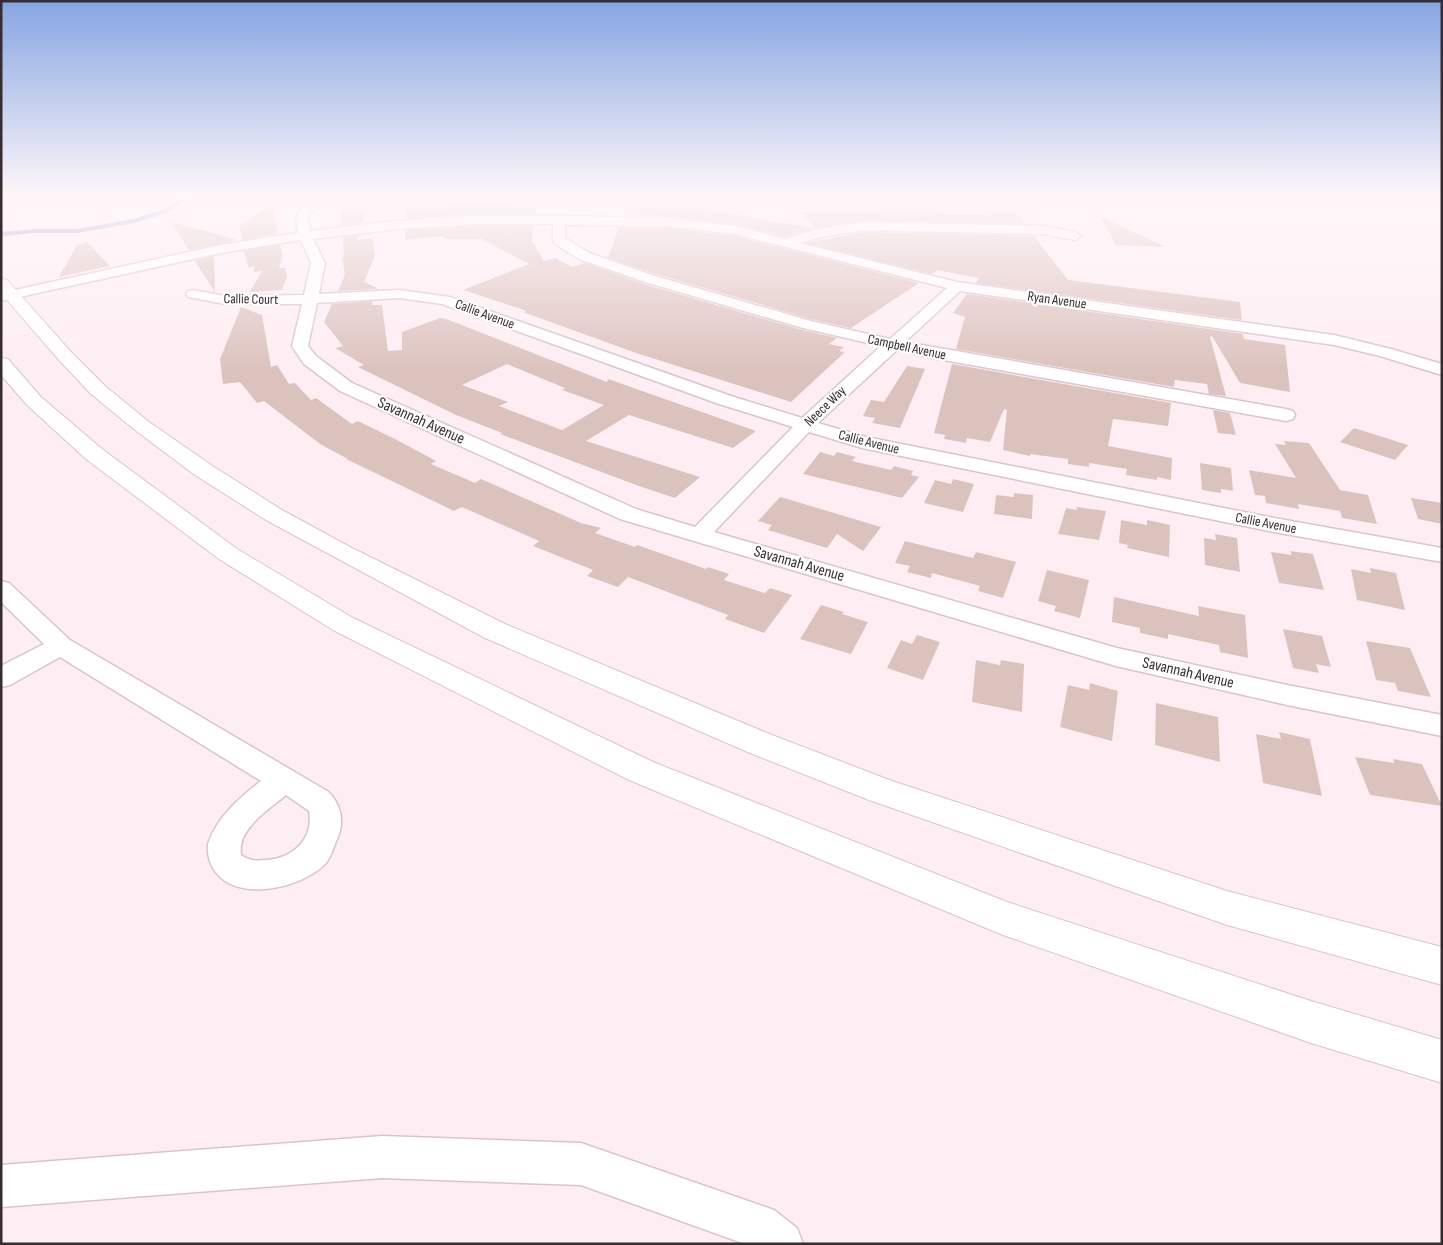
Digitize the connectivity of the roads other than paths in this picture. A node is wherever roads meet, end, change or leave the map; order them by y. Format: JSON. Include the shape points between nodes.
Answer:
{"nodes":[{"id":1,"x":152,"y":256,"type":"edge"},
{"id":2,"x":203,"y":256,"type":"edge"},
{"id":3,"x":315,"y":256,"type":"edge"},
{"id":4,"x":584,"y":256,"type":"edge"},
{"id":5,"x":838,"y":256,"type":"edge"},
{"id":6,"x":163,"y":264,"type":"junction"},
{"id":7,"x":958,"y":286,"type":"junction"},
{"id":8,"x":193,"y":294,"type":"dead end"},
{"id":9,"x":6,"y":295,"type":"edge"},
{"id":10,"x":309,"y":299,"type":"junction"},
{"id":11,"x":892,"y":344,"type":"junction"},
{"id":12,"x":1,"y":363,"type":"edge"},
{"id":13,"x":1442,"y":370,"type":"edge"},
{"id":14,"x":1286,"y":415,"type":"dead end"},
{"id":15,"x":805,"y":425,"type":"junction"},
{"id":16,"x":699,"y":534,"type":"junction"},
{"id":17,"x":1442,"y":556,"type":"edge"},
{"id":18,"x":1,"y":588,"type":"edge"},
{"id":19,"x":61,"y":646,"type":"junction"},
{"id":20,"x":1,"y":678,"type":"edge"},
{"id":21,"x":1442,"y":726,"type":"edge"},
{"id":22,"x":283,"y":780,"type":"dead end"},
{"id":23,"x":1442,"y":966,"type":"edge"},
{"id":24,"x":1442,"y":1062,"type":"edge"},
{"id":25,"x":1,"y":1186,"type":"edge"},
{"id":26,"x":781,"y":1244,"type":"edge"}],
"edges":[{"from":1,"to":6,"type":"street"},
{"from":2,"to":6,"type":"street","name":"Ryan Avenue"},
{"from":3,"to":10,"type":"street","name":"Savannah Avenue","via":[[318,263]]},
{"from":4,"to":11,"type":"street","name":"Campbell Avenue","via":[[650,279],[799,322]]},
{"from":5,"to":7,"type":"street","name":"Ryan Avenue"},
{"from":6,"to":9,"type":"street","name":"Ryan Avenue"},
{"from":7,"to":11,"type":"street","name":"Neece Way"},
{"from":7,"to":13,"type":"street","name":"Ryan Avenue","via":[[1334,340]]},
{"from":8,"to":10,"type":"street","name":"Callie Court","via":[[225,300]]},
{"from":9,"to":23,"type":"highway","via":[[98,390],[203,470],[341,552],[495,631],[761,744],[881,791],[1227,908]]},
{"from":10,"to":15,"type":"street","name":"Callie Avenue","via":[[399,294],[445,300],[725,400]]},
{"from":10,"to":16,"type":"street","name":"Savannah Avenue","via":[[300,346],[310,360],[346,387],[628,514]]},
{"from":11,"to":14,"type":"street","name":"Campbell Avenue"},
{"from":11,"to":15,"type":"street","name":"Neece Way"},
{"from":12,"to":24,"type":"highway","via":[[34,401],[94,454],[228,554],[343,624],[641,771],[1003,918],[1310,1022]]},
{"from":15,"to":16,"type":"street","name":"Neece Way"},
{"from":15,"to":17,"type":"street","name":"Callie Avenue","via":[[862,442]]},
{"from":16,"to":21,"type":"street","name":"Savannah Avenue","via":[[1116,657]]},
{"from":18,"to":19,"type":"street"},
{"from":19,"to":20,"type":"street"},
{"from":19,"to":22,"type":"street"},
{"from":25,"to":26,"type":"street","via":[[382,1157],[581,1164],[758,1226]]}]}
